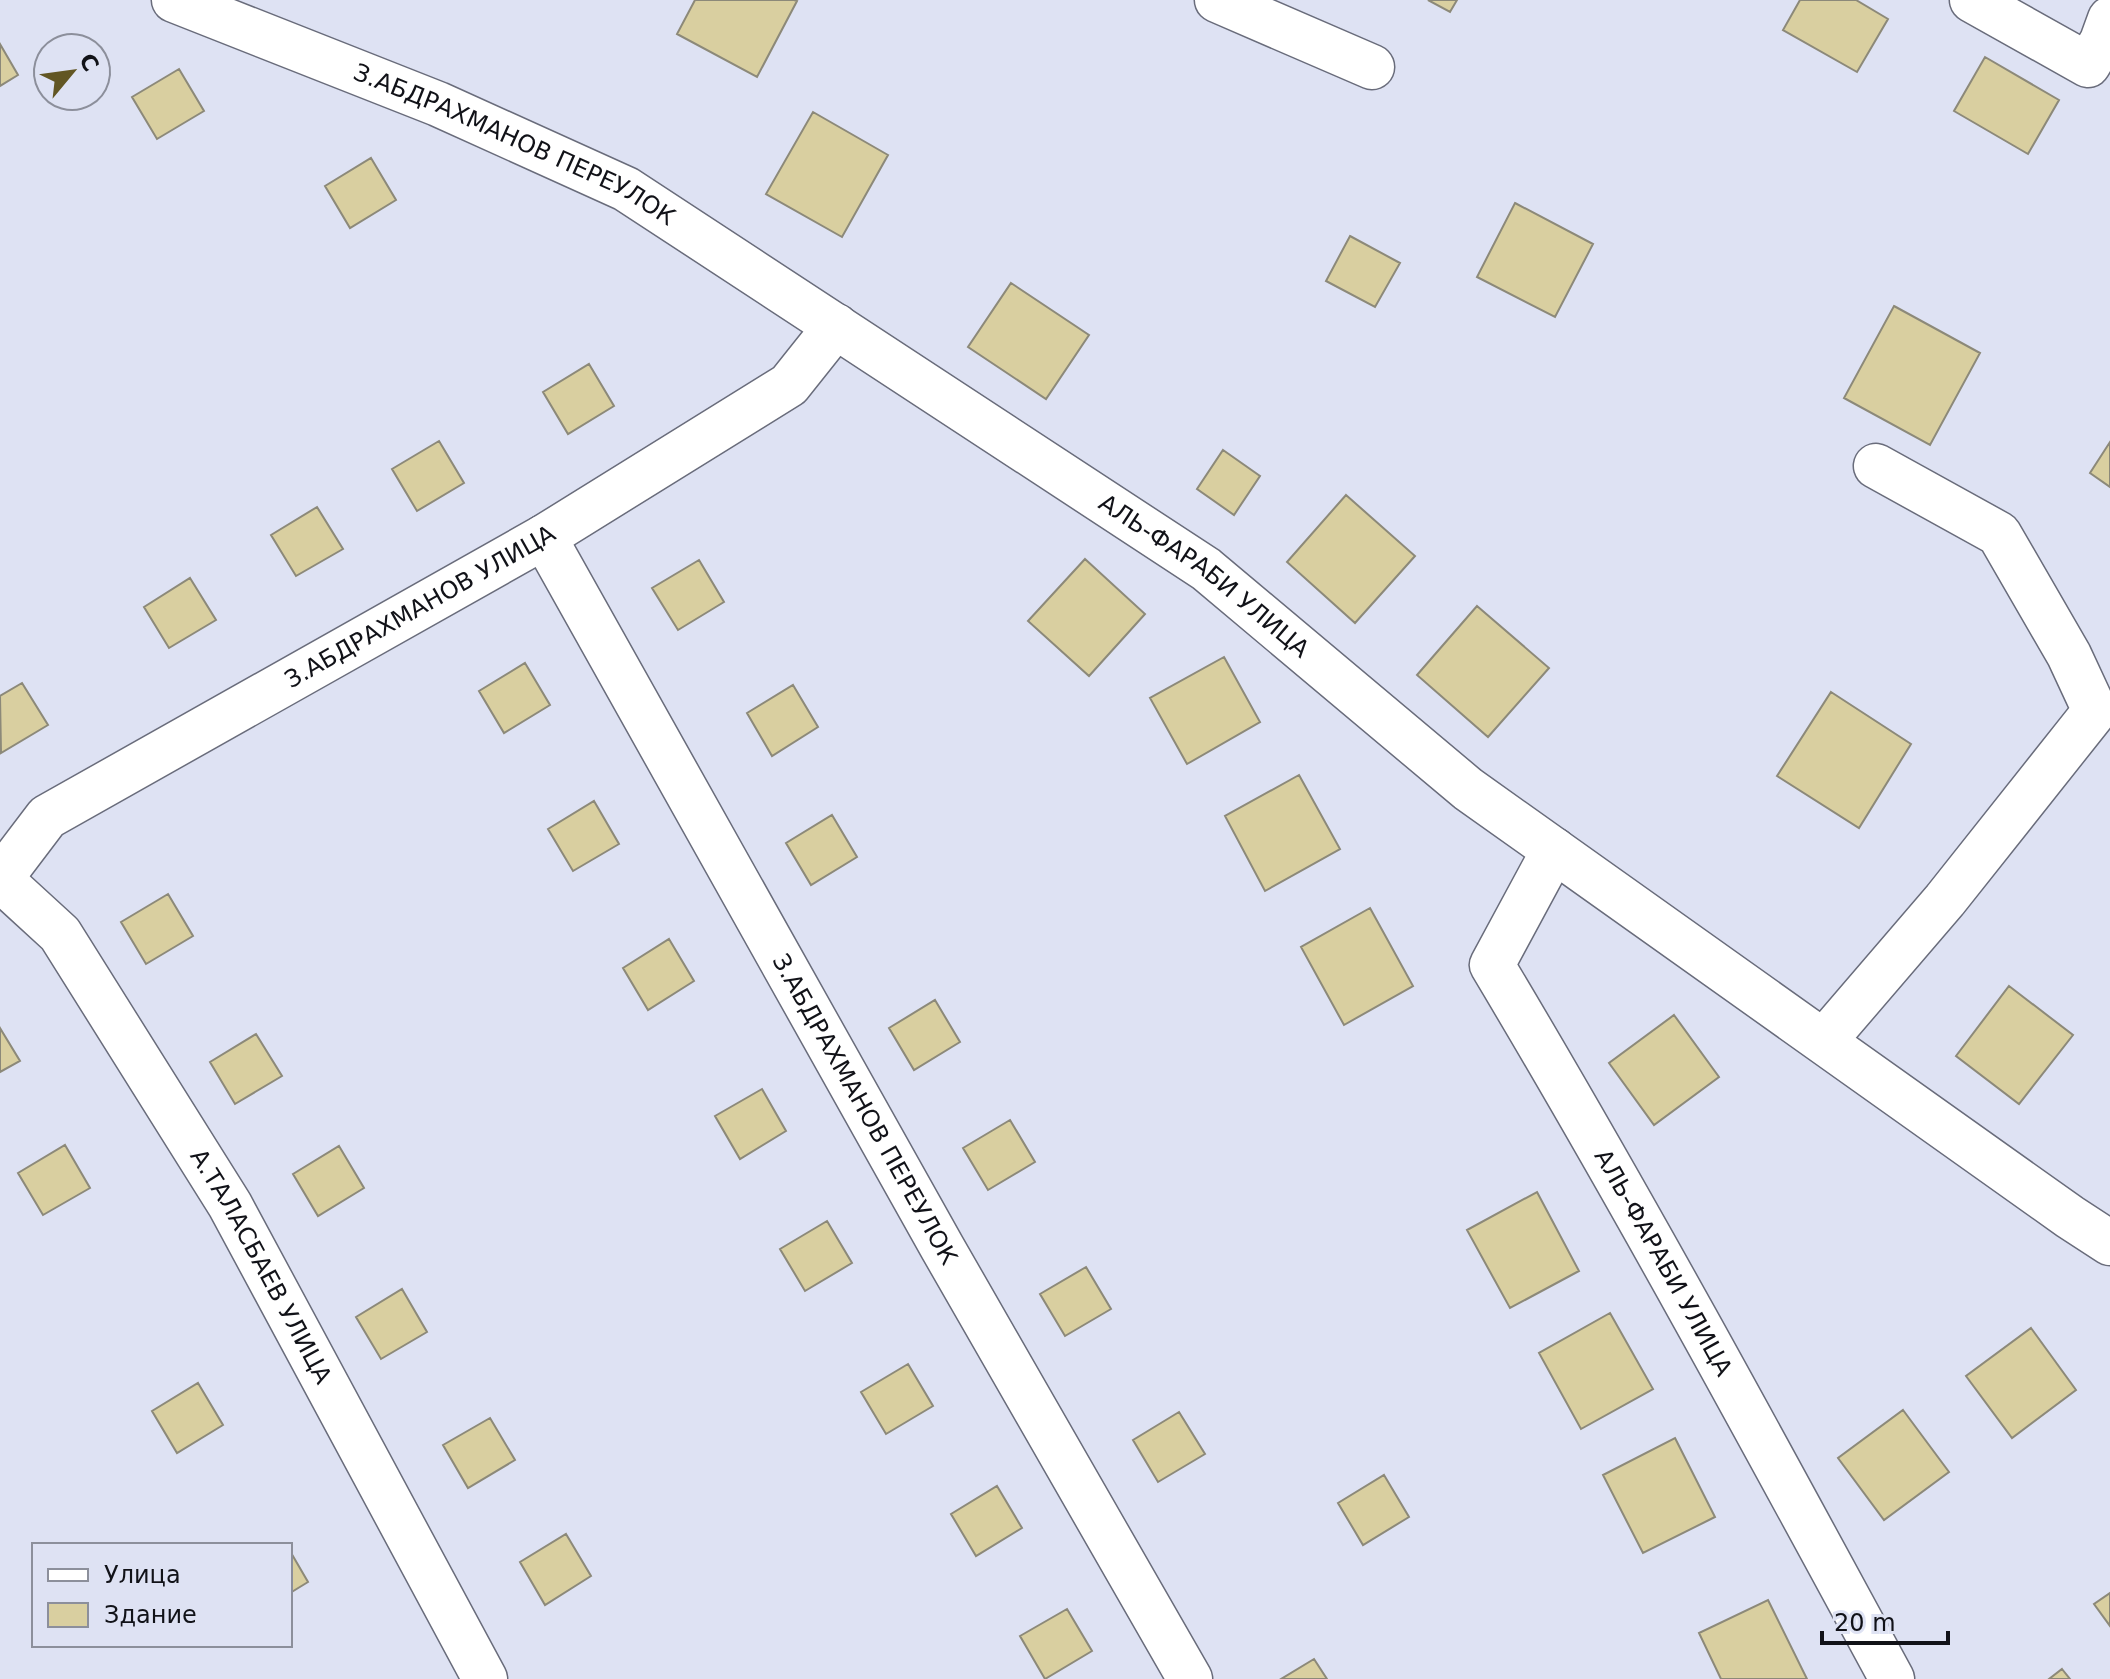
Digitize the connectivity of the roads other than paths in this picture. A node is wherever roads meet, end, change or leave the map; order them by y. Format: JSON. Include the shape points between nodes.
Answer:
{"nodes":[{"id":1,"x":174,"y":0,"type":"edge"},
{"id":2,"x":1217,"y":0,"type":"edge"},
{"id":3,"x":1972,"y":0,"type":"edge"},
{"id":4,"x":2110,"y":19,"type":"edge"},
{"id":5,"x":1372,"y":67,"type":"dead end"},
{"id":6,"x":836,"y":326,"type":"junction"},
{"id":7,"x":1876,"y":466,"type":"dead end"},
{"id":8,"x":544,"y":537,"type":"junction"},
{"id":9,"x":1554,"y":850,"type":"junction"},
{"id":10,"x":0,"y":879,"type":"edge"},
{"id":11,"x":1824,"y":1041,"type":"junction"},
{"id":12,"x":2110,"y":1243,"type":"edge"},
{"id":13,"x":485,"y":1679,"type":"edge"},
{"id":14,"x":1190,"y":1679,"type":"edge"},
{"id":15,"x":1892,"y":1679,"type":"edge"}],
"edges":[{"from":1,"to":6,"type":"street","name":"З.АБДРАХМАНОВ ПЕРЕУЛОК","via":[[438,104],[626,189]]},
{"from":2,"to":5,"type":"street"},
{"from":3,"to":4,"type":"street","via":[[2088,65]]},
{"from":6,"to":8,"type":"street","name":"З.АБДРАХМАНОВ УЛИЦА","via":[[789,385]]},
{"from":6,"to":9,"type":"street","name":"АЛЬ-ФАРАБИ УЛИЦА","via":[[1206,569],[1468,789]]},
{"from":7,"to":11,"type":"street","via":[[1999,534],[2095,711],[1945,900]]},
{"from":8,"to":10,"type":"street","name":"З.АБДРАХМАНОВ УЛИЦА","via":[[47,817]]},
{"from":8,"to":14,"type":"street","name":"З.АБДРАХМАНОВ ПЕРЕУЛОК"},
{"from":9,"to":11,"type":"street","name":"АЛЬ-ФАРАБИ УЛИЦА"},
{"from":9,"to":15,"type":"street","name":"АЛЬ-ФАРАБИ УЛИЦА","via":[[1492,965],[1589,1128]]},
{"from":10,"to":13,"type":"street","name":"А.ТАЛАСБАЕВ УЛИЦА","via":[[60,934],[230,1205]]},
{"from":11,"to":12,"type":"street","name":"АЛЬ-ФАРАБИ УЛИЦА"}]}
